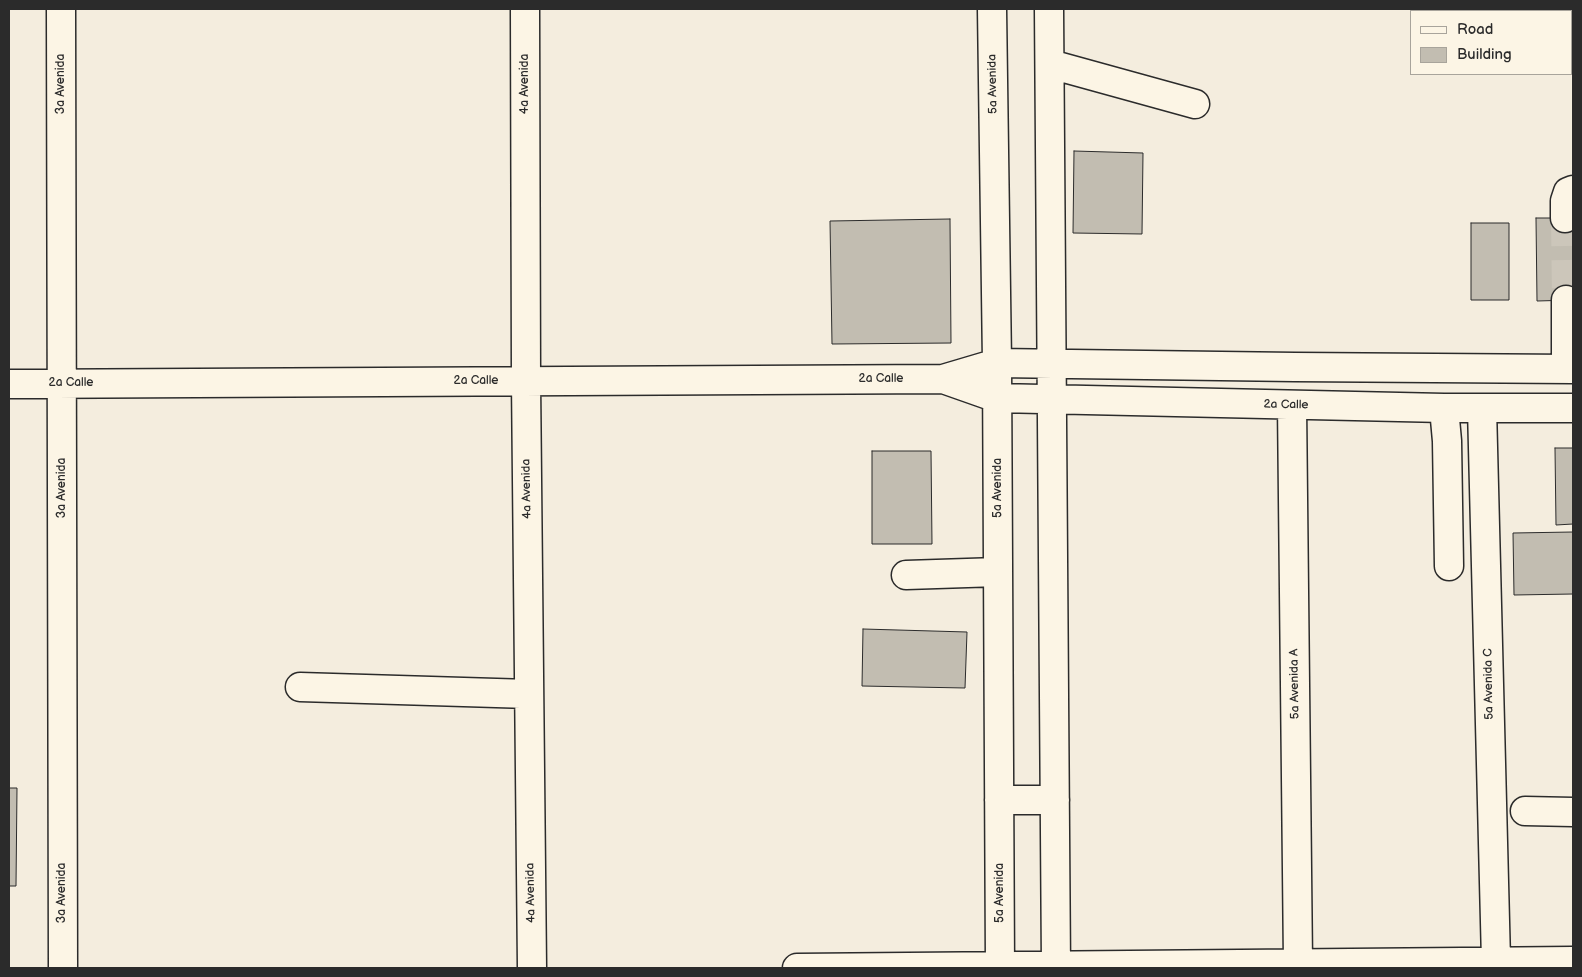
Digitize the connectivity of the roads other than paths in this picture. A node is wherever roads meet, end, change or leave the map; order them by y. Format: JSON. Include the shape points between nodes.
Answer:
{"nodes":[{"id":1,"x":61,"y":9,"type":"edge"},
{"id":2,"x":525,"y":9,"type":"edge"},
{"id":3,"x":992,"y":9,"type":"edge"},
{"id":4,"x":1049,"y":9,"type":"edge"},
{"id":5,"x":1050,"y":64,"type":"junction"},
{"id":6,"x":1195,"y":104,"type":"dead end"},
{"id":7,"x":1573,"y":190,"type":"edge"},
{"id":8,"x":1565,"y":218,"type":"tunnel mouth"},
{"id":9,"x":1566,"y":300,"type":"tunnel mouth"},
{"id":10,"x":997,"y":362,"type":"junction"},
{"id":11,"x":1053,"y":362,"type":"junction"},
{"id":12,"x":1569,"y":369,"type":"edge"},
{"id":13,"x":943,"y":378,"type":"junction"},
{"id":14,"x":526,"y":381,"type":"junction"},
{"id":15,"x":62,"y":383,"type":"junction"},
{"id":16,"x":9,"y":384,"type":"edge"},
{"id":17,"x":997,"y":398,"type":"junction"},
{"id":18,"x":1053,"y":401,"type":"junction"},
{"id":19,"x":1292,"y":405,"type":"junction"},
{"id":20,"x":1444,"y":408,"type":"junction"},
{"id":21,"x":1482,"y":408,"type":"junction"},
{"id":22,"x":1573,"y":408,"type":"edge"},
{"id":23,"x":1450,"y":566,"type":"dead end"},
{"id":24,"x":998,"y":572,"type":"junction"},
{"id":25,"x":906,"y":575,"type":"dead end"},
{"id":26,"x":300,"y":688,"type":"dead end"},
{"id":27,"x":529,"y":694,"type":"junction"},
{"id":28,"x":999,"y":800,"type":"junction"},
{"id":29,"x":1055,"y":800,"type":"junction"},
{"id":30,"x":1525,"y":811,"type":"dead end"},
{"id":31,"x":1573,"y":812,"type":"edge"},
{"id":32,"x":1496,"y":961,"type":"junction"},
{"id":33,"x":1298,"y":963,"type":"junction"},
{"id":34,"x":1570,"y":963,"type":"edge"},
{"id":35,"x":1379,"y":965,"type":"edge"},
{"id":36,"x":1252,"y":966,"type":"edge"},
{"id":37,"x":1000,"y":967,"type":"edge"},
{"id":38,"x":1056,"y":967,"type":"edge"},
{"id":39,"x":62,"y":968,"type":"edge"},
{"id":40,"x":532,"y":968,"type":"edge"},
{"id":41,"x":797,"y":968,"type":"edge"}],
"edges":[{"from":1,"to":15,"type":"street","name":"3a Avenida"},
{"from":2,"to":14,"type":"street","name":"4a Avenida"},
{"from":3,"to":10,"type":"street","name":"5a Avenida"},
{"from":4,"to":5,"type":"street"},
{"from":5,"to":6,"type":"street"},
{"from":5,"to":11,"type":"street"},
{"from":7,"to":8,"type":"street","via":[[1568,192],[1565,201]]},
{"from":9,"to":12,"type":"street"},
{"from":10,"to":11,"type":"street","name":"2a Calle"},
{"from":10,"to":13,"type":"street","name":"2a Calle"},
{"from":10,"to":17,"type":"street","name":"5a Avenida"},
{"from":11,"to":12,"type":"street","name":"2a Calle","via":[[1295,368]]},
{"from":11,"to":18,"type":"street"},
{"from":13,"to":14,"type":"street","name":"2a Calle"},
{"from":13,"to":17,"type":"street","name":"2a Calle"},
{"from":14,"to":15,"type":"street","name":"2a Calle"},
{"from":14,"to":27,"type":"street","name":"4a Avenida"},
{"from":15,"to":16,"type":"street","name":"2a Calle"},
{"from":15,"to":39,"type":"street","name":"3a Avenida"},
{"from":17,"to":18,"type":"street","name":"2a Calle"},
{"from":17,"to":24,"type":"street","name":"5a Avenida"},
{"from":18,"to":19,"type":"street","name":"2a Calle"},
{"from":18,"to":29,"type":"street"},
{"from":19,"to":20,"type":"street","name":"2a Calle"},
{"from":19,"to":33,"type":"street","name":"5a Avenida A"},
{"from":20,"to":21,"type":"street","name":"2a Calle"},
{"from":20,"to":23,"type":"street"},
{"from":21,"to":22,"type":"street","name":"2a Calle"},
{"from":21,"to":32,"type":"street","name":"5a Avenida C"},
{"from":24,"to":25,"type":"street"},
{"from":24,"to":28,"type":"street","name":"5a Avenida"},
{"from":26,"to":27,"type":"street"},
{"from":27,"to":40,"type":"street","name":"4a Avenida"},
{"from":28,"to":29,"type":"street"},
{"from":28,"to":37,"type":"street","name":"5a Avenida"},
{"from":29,"to":38,"type":"street"},
{"from":30,"to":31,"type":"street"},
{"from":32,"to":34,"type":"street"},
{"from":32,"to":35,"type":"street"},
{"from":33,"to":35,"type":"street"},
{"from":33,"to":36,"type":"street"},
{"from":36,"to":38,"type":"street"},
{"from":37,"to":38,"type":"street"},
{"from":37,"to":41,"type":"street"}]}
